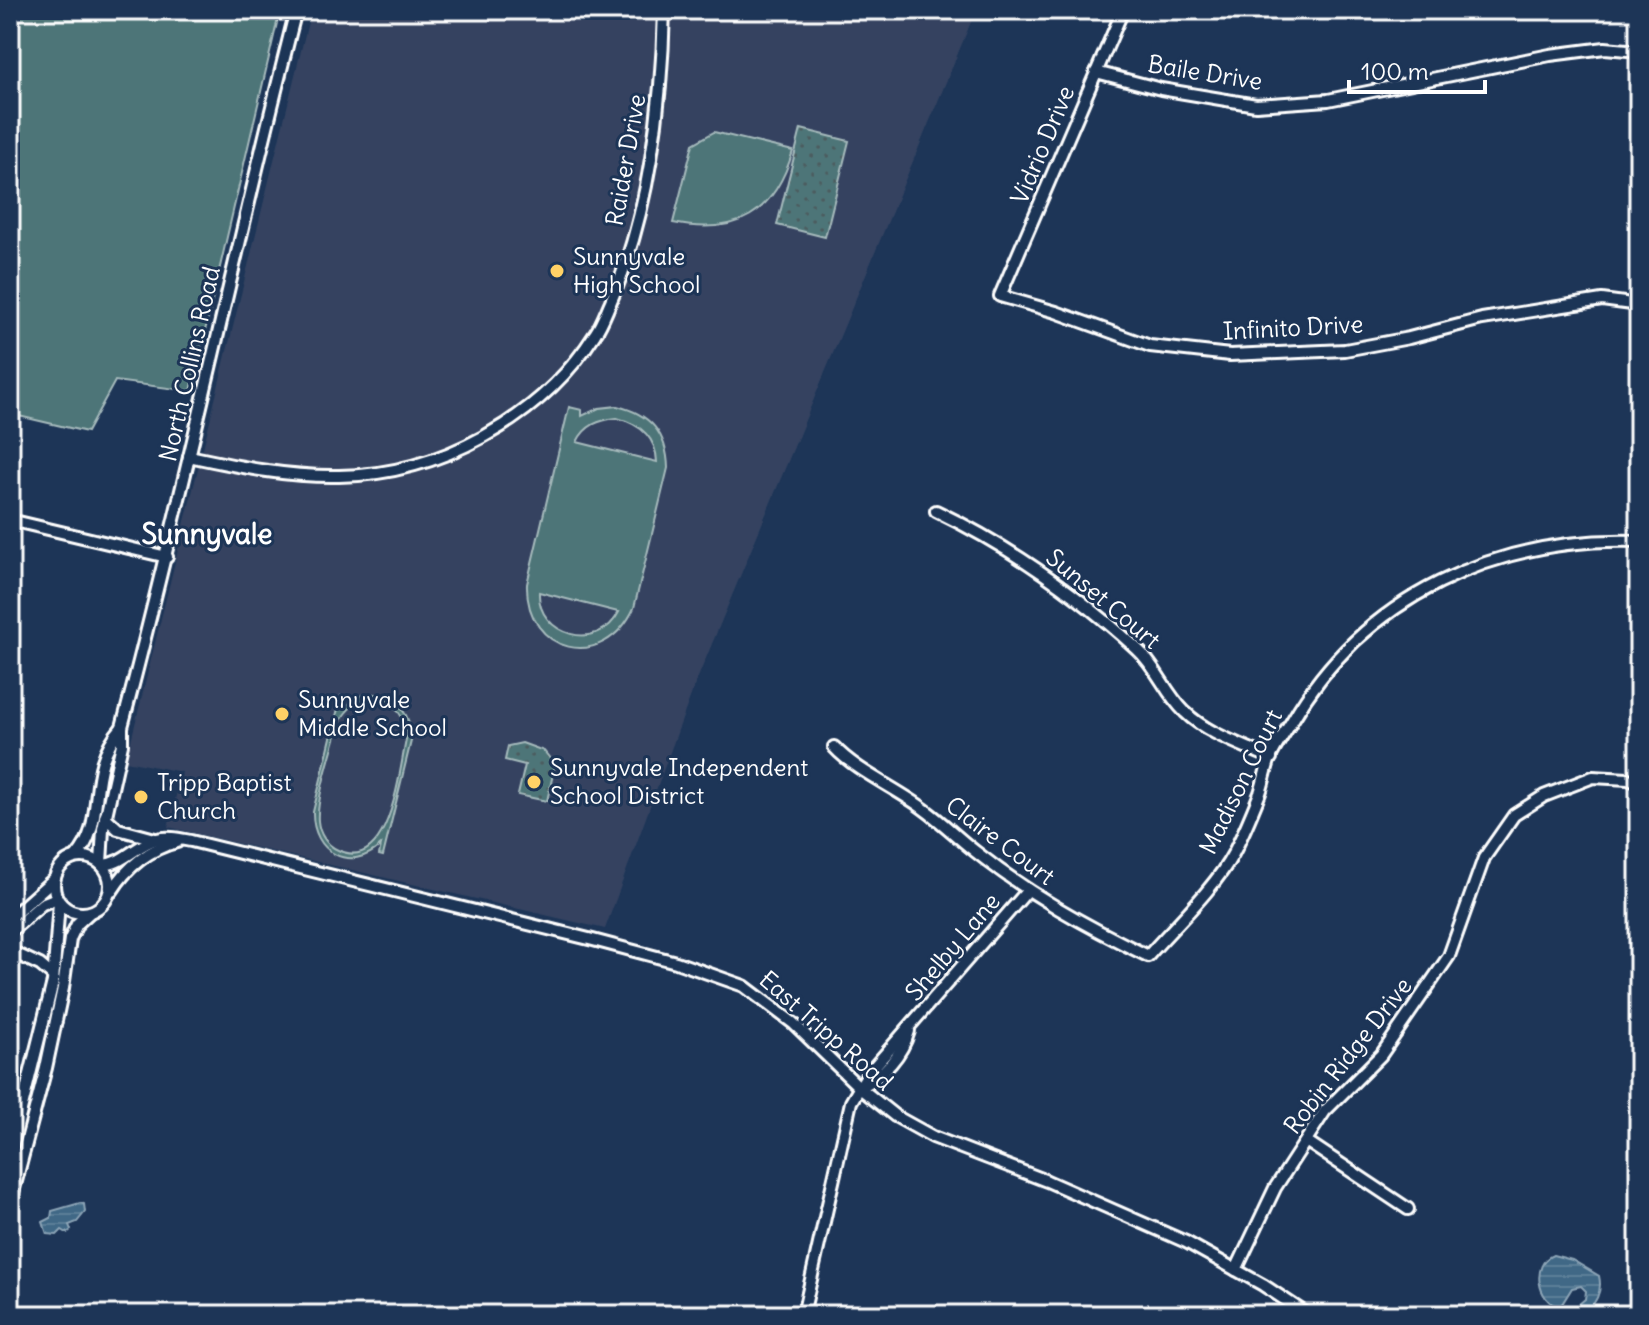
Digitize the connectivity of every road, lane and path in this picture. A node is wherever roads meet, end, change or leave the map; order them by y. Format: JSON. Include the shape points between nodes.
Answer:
{"nodes":[{"id":1,"x":296,"y":10,"type":"edge"},
{"id":2,"x":664,"y":10,"type":"edge"},
{"id":3,"x":1123,"y":10,"type":"edge"},
{"id":4,"x":1639,"y":51,"type":"edge"},
{"id":5,"x":1096,"y":72,"type":"junction"},
{"id":6,"x":1000,"y":296,"type":"joint"},
{"id":7,"x":1639,"y":305,"type":"edge"},
{"id":8,"x":189,"y":456,"type":"junction"},
{"id":9,"x":936,"y":511,"type":"dead end"},
{"id":10,"x":10,"y":520,"type":"edge"},
{"id":11,"x":1639,"y":541,"type":"edge"},
{"id":12,"x":167,"y":557,"type":"junction"},
{"id":13,"x":122,"y":727,"type":"junction"},
{"id":14,"x":834,"y":747,"type":"dead end"},
{"id":15,"x":1271,"y":758,"type":"junction"},
{"id":16,"x":1639,"y":783,"type":"edge"},
{"id":17,"x":105,"y":817,"type":"junction"},
{"id":18,"x":155,"y":839,"type":"junction"},
{"id":19,"x":191,"y":841,"type":"junction"},
{"id":20,"x":76,"y":857,"type":"junction"},
{"id":21,"x":101,"y":864,"type":"junction"},
{"id":22,"x":54,"y":879,"type":"junction"},
{"id":23,"x":1028,"y":890,"type":"junction"},
{"id":24,"x":109,"y":896,"type":"junction"},
{"id":25,"x":58,"y":900,"type":"junction"},
{"id":26,"x":89,"y":913,"type":"junction"},
{"id":27,"x":10,"y":918,"type":"edge"},
{"id":28,"x":10,"y":932,"type":"edge"},
{"id":29,"x":10,"y":951,"type":"edge"},
{"id":30,"x":1148,"y":956,"type":"joint"},
{"id":31,"x":53,"y":976,"type":"junction"},
{"id":32,"x":34,"y":1066,"type":"junction"},
{"id":33,"x":46,"y":1068,"type":"junction"},
{"id":34,"x":860,"y":1088,"type":"junction"},
{"id":35,"x":1306,"y":1141,"type":"junction"},
{"id":36,"x":11,"y":1152,"type":"edge"},
{"id":37,"x":25,"y":1153,"type":"junction"},
{"id":38,"x":10,"y":1204,"type":"edge"},
{"id":39,"x":1408,"y":1209,"type":"dead end"},
{"id":40,"x":1236,"y":1270,"type":"junction"},
{"id":41,"x":803,"y":1315,"type":"edge"},
{"id":42,"x":1308,"y":1315,"type":"edge"}],
"edges":[{"from":1,"to":8,"type":"street","name":"North Collins Road"},
{"from":2,"to":8,"type":"street","name":"Raider Drive","via":[[652,143],[623,273],[596,333],[558,380],[491,433],[419,463],[377,472],[306,476]]},
{"from":3,"to":5,"type":"street","name":"Vidrio Drive"},
{"from":4,"to":5,"type":"street","name":"Baile Drive","via":[[1605,48],[1550,55],[1328,100],[1256,105]]},
{"from":5,"to":6,"type":"street","name":"Vidrio Drive"},
{"from":6,"to":7,"type":"street","name":"Infinito Drive","via":[[1150,346],[1230,355],[1345,350],[1482,319],[1602,300]]},
{"from":8,"to":12,"type":"street","name":"North Collins Road"},
{"from":9,"to":15,"type":"street","name":"Sunset Court","via":[[1045,573],[1139,651],[1186,714]]},
{"from":10,"to":12,"type":"street"},
{"from":11,"to":15,"type":"street","name":"Madison Court","via":[[1552,545],[1486,562],[1416,593],[1355,639],[1307,695]]},
{"from":12,"to":13,"type":"street","name":"North Collins Road"},
{"from":13,"to":17,"type":"street","name":"North Collins Road"},
{"from":13,"to":20,"type":"street","name":"North Collins Road","via":[[105,749],[91,830]]},
{"from":14,"to":23,"type":"street","name":"Claire Court"},
{"from":15,"to":30,"type":"street","name":"Madison Court","via":[[1232,856]]},
{"from":16,"to":35,"type":"street","name":"Robin Ridge Drive","via":[[1593,777],[1544,796],[1514,815],[1484,858],[1449,956],[1381,1055],[1325,1111]]},
{"from":17,"to":18,"type":"street","name":"East Tripp Road","via":[[118,829]]},
{"from":17,"to":21,"type":"street","name":"North Collins Road"},
{"from":18,"to":19,"type":"street","name":"East Tripp Road"},
{"from":18,"to":21,"type":"street","via":[[126,858]]},
{"from":19,"to":24,"type":"street","name":"East Tripp Road","via":[[169,843],[145,856]]},
{"from":19,"to":34,"type":"street","name":"East Tripp Road","via":[[722,977],[744,986],[793,1023]]},
{"from":20,"to":21,"type":"street"},
{"from":20,"to":22,"type":"street","via":[[62,865]]},
{"from":21,"to":24,"type":"street","via":[[110,878]]},
{"from":22,"to":25,"type":"street"},
{"from":22,"to":27,"type":"street"},
{"from":23,"to":30,"type":"street","name":"Claire Court","via":[[1081,924]]},
{"from":23,"to":34,"type":"street","name":"Shelby Lane","via":[[909,1030],[903,1049],[875,1080]]},
{"from":24,"to":26,"type":"street"},
{"from":25,"to":26,"type":"street","via":[[72,912]]},
{"from":25,"to":28,"type":"street","via":[[42,904]]},
{"from":25,"to":31,"type":"street"},
{"from":26,"to":33,"type":"street","via":[[70,939]]},
{"from":29,"to":31,"type":"street"},
{"from":31,"to":32,"type":"street"},
{"from":32,"to":33,"type":"street"},
{"from":32,"to":36,"type":"street"},
{"from":33,"to":37,"type":"street"},
{"from":34,"to":40,"type":"street","name":"East Tripp Road","via":[[933,1137],[1047,1181]]},
{"from":34,"to":41,"type":"street","via":[[851,1102]]},
{"from":35,"to":39,"type":"street"},
{"from":35,"to":40,"type":"street","name":"Robin Ridge Drive","via":[[1275,1188]]},
{"from":36,"to":37,"type":"street"},
{"from":37,"to":38,"type":"street"},
{"from":40,"to":42,"type":"street","name":"East Tripp Road"}]}
